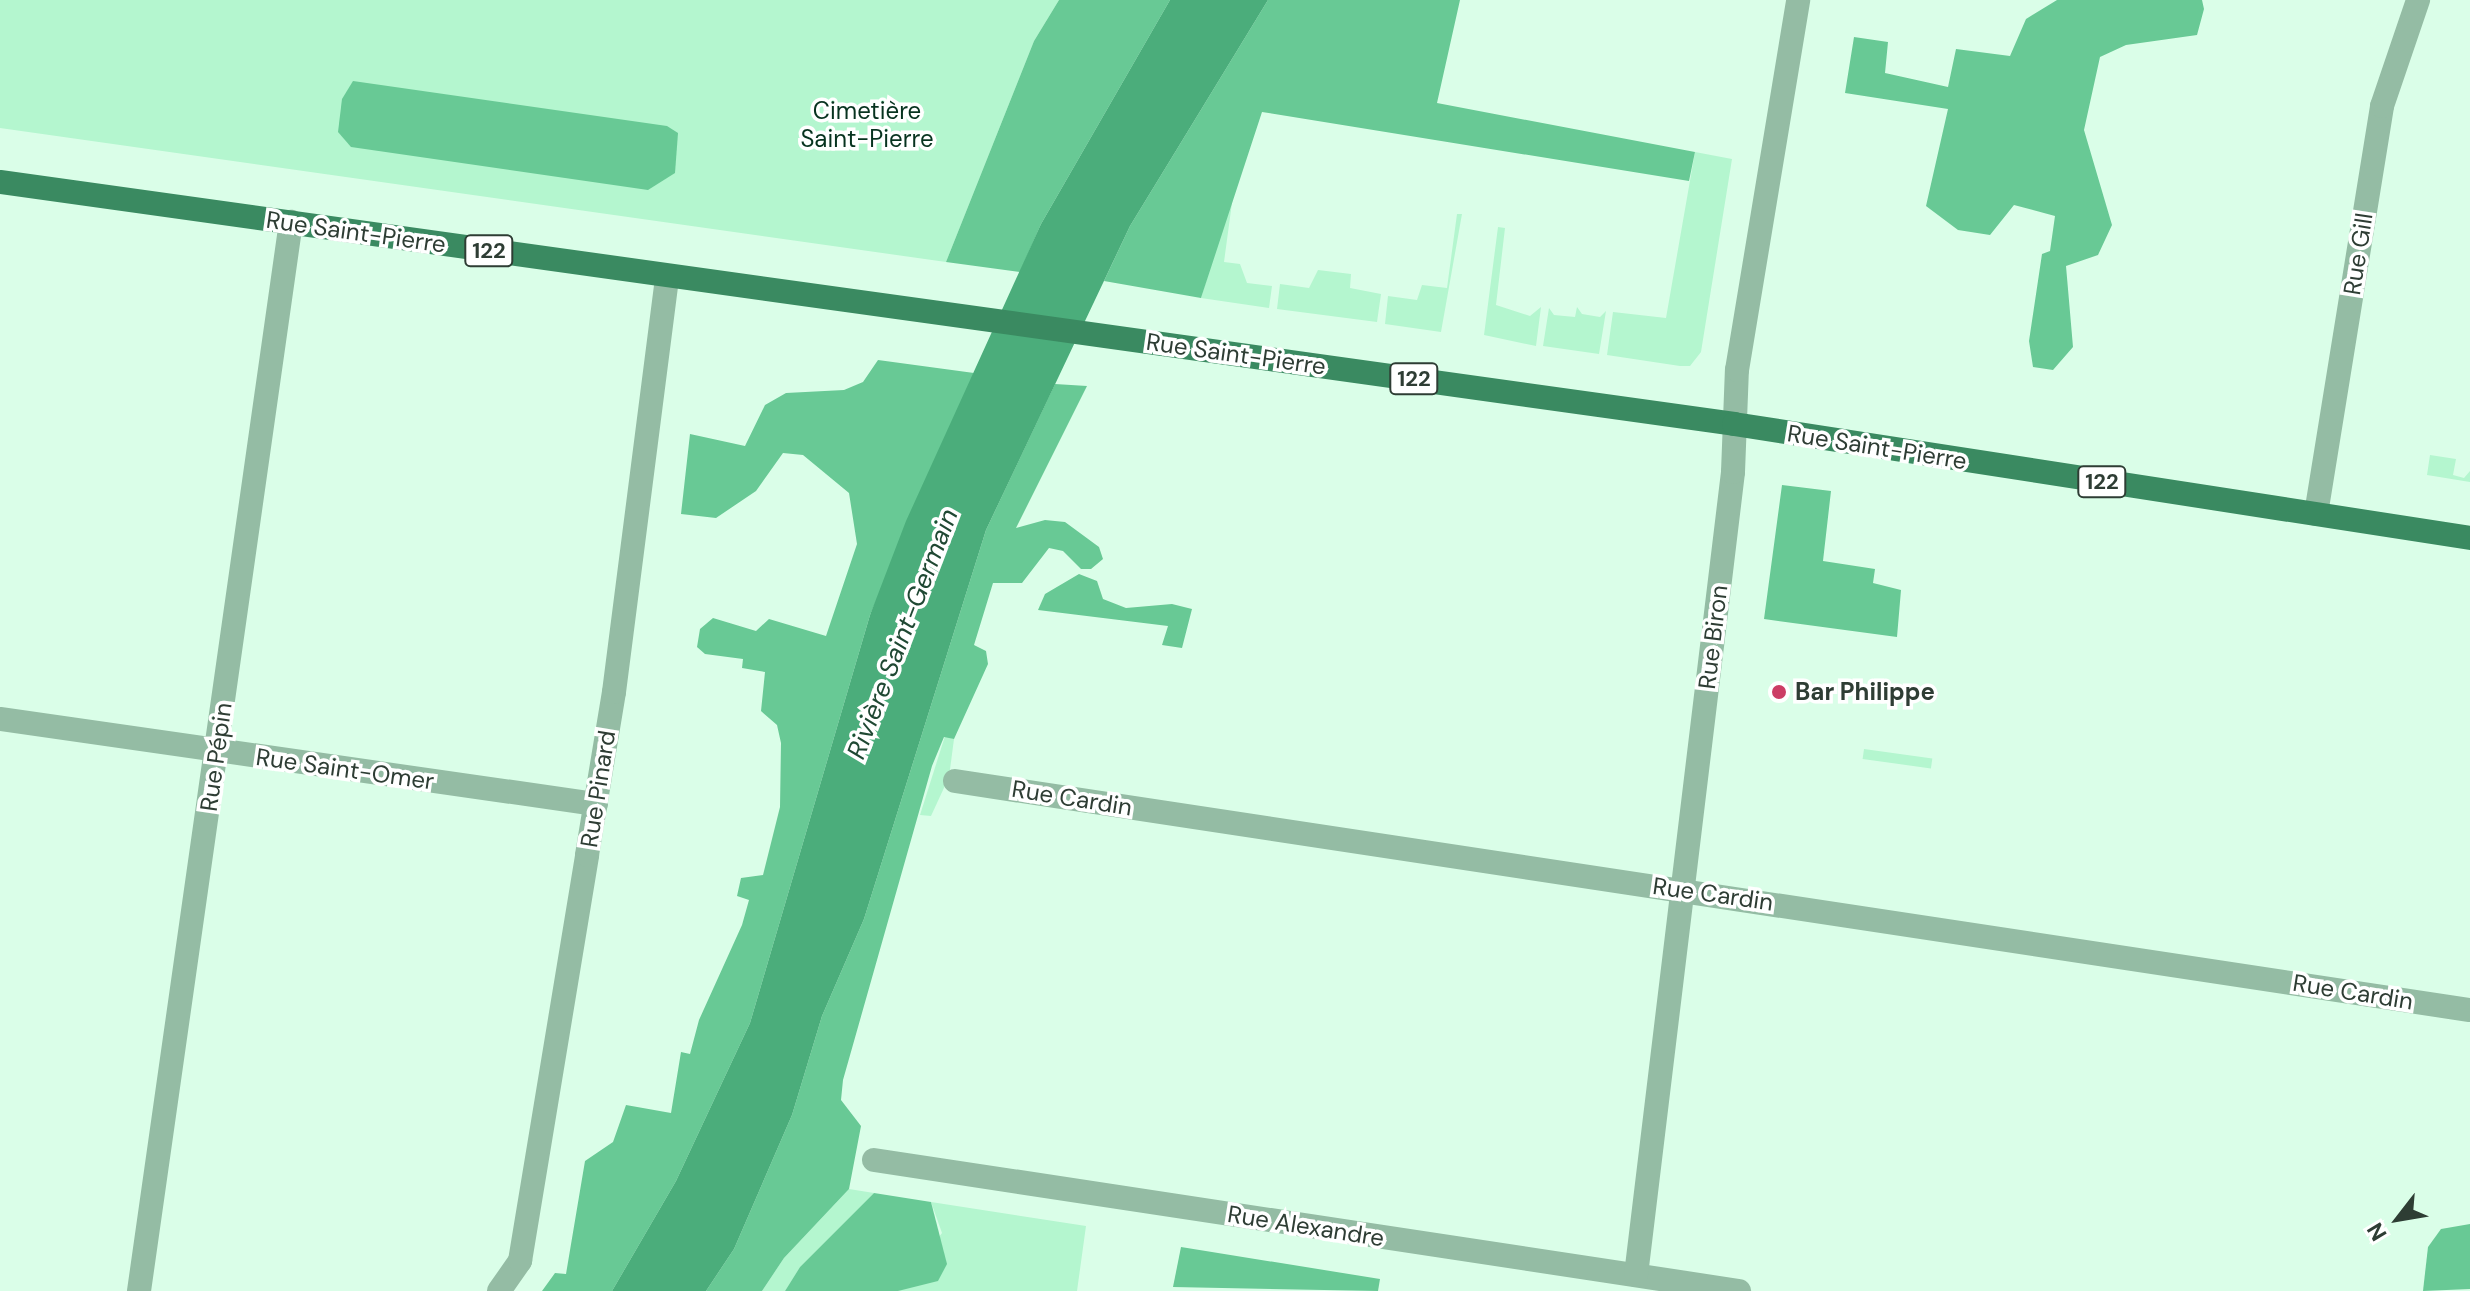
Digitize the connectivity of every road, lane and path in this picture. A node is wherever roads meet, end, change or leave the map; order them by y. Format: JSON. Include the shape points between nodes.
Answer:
{"nodes":[{"id":1,"x":1798,"y":0,"type":"edge"},
{"id":2,"x":2418,"y":0,"type":"edge"},
{"id":3,"x":0,"y":182,"type":"edge"},
{"id":4,"x":291,"y":222,"type":"junction"},
{"id":5,"x":667,"y":278,"type":"junction"},
{"id":6,"x":1734,"y":424,"type":"junction"},
{"id":7,"x":2316,"y":514,"type":"junction"},
{"id":8,"x":2470,"y":538,"type":"edge"},
{"id":9,"x":0,"y":719,"type":"edge"},
{"id":10,"x":217,"y":750,"type":"junction"},
{"id":11,"x":955,"y":781,"type":"dead end"},
{"id":12,"x":596,"y":804,"type":"junction"},
{"id":13,"x":1683,"y":889,"type":"junction"},
{"id":14,"x":2470,"y":1010,"type":"edge"},
{"id":15,"x":874,"y":1160,"type":"dead end"},
{"id":16,"x":1636,"y":1275,"type":"junction"},
{"id":17,"x":139,"y":1291,"type":"edge"},
{"id":18,"x":499,"y":1291,"type":"edge"},
{"id":19,"x":1739,"y":1291,"type":"edge"}],
"edges":[{"from":1,"to":6,"type":"street","name":"Rue Biron","via":[[1737,370]]},
{"from":2,"to":7,"type":"street","name":"Rue Gill","via":[[2382,106]]},
{"from":3,"to":4,"type":"main road","name":"Rue Saint-Pierre","number":"122"},
{"from":4,"to":5,"type":"main road","name":"Rue Saint-Pierre","number":"122"},
{"from":4,"to":10,"type":"street","name":"Rue Pépin"},
{"from":5,"to":6,"type":"main road","name":"Rue Saint-Pierre","number":"122","via":[[979,316]]},
{"from":5,"to":12,"type":"street","name":"Rue Pinard"},
{"from":6,"to":7,"type":"main road","name":"Rue Saint-Pierre","number":"122"},
{"from":6,"to":13,"type":"street","name":"Rue Biron"},
{"from":7,"to":8,"type":"main road","name":"Rue Saint-Pierre","number":"122"},
{"from":9,"to":10,"type":"street","name":"Rue Saint-Omer"},
{"from":10,"to":12,"type":"street","name":"Rue Saint-Omer"},
{"from":10,"to":17,"type":"street","name":"Rue Pépin"},
{"from":11,"to":13,"type":"street","name":"Rue Cardin"},
{"from":12,"to":18,"type":"street","name":"Rue Pinard","via":[[520,1261]]},
{"from":13,"to":14,"type":"street","name":"Rue Cardin"},
{"from":13,"to":16,"type":"street","name":"Rue Biron"},
{"from":15,"to":16,"type":"street","name":"Rue Alexandre"},
{"from":16,"to":19,"type":"street","name":"Rue Alexandre"}]}
